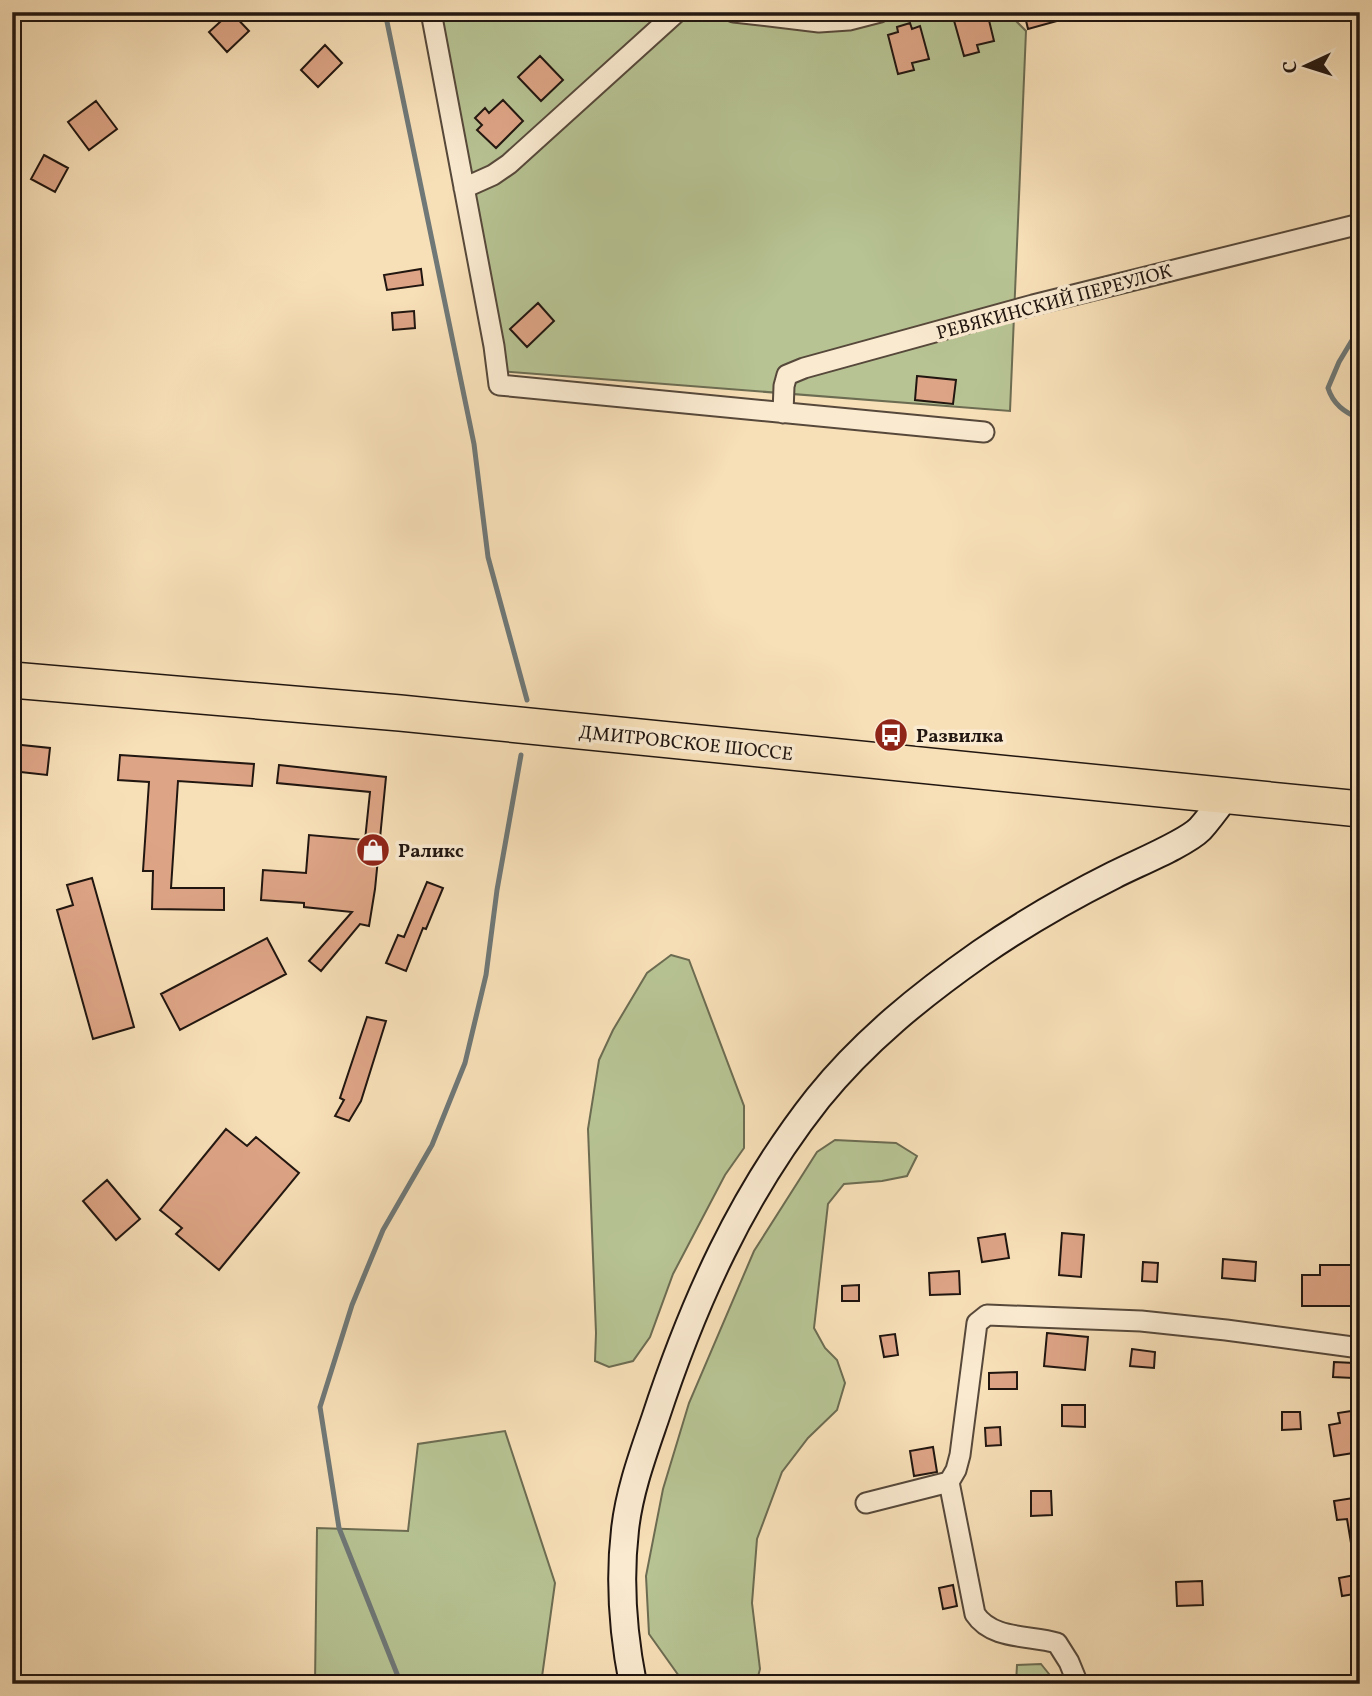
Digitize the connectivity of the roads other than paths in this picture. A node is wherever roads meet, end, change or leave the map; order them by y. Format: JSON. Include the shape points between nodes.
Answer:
{"nodes":[{"id":1,"x":431,"y":12,"type":"edge"},
{"id":2,"x":677,"y":12,"type":"edge"},
{"id":3,"x":734,"y":12,"type":"edge"},
{"id":4,"x":880,"y":12,"type":"edge"},
{"id":5,"x":464,"y":188,"type":"junction"},
{"id":6,"x":1360,"y":224,"type":"edge"},
{"id":7,"x":783,"y":413,"type":"junction"},
{"id":8,"x":984,"y":432,"type":"dead end"},
{"id":9,"x":12,"y":680,"type":"edge"},
{"id":10,"x":1225,"y":797,"type":"junction"},
{"id":11,"x":1360,"y":809,"type":"edge"},
{"id":12,"x":1360,"y":1348,"type":"edge"},
{"id":13,"x":949,"y":1482,"type":"junction"},
{"id":14,"x":866,"y":1503,"type":"dead end"},
{"id":15,"x":633,"y":1684,"type":"edge"},
{"id":16,"x":1078,"y":1684,"type":"edge"}],
"edges":[{"from":1,"to":5,"type":"street"},
{"from":2,"to":5,"type":"street","via":[[509,164]]},
{"from":3,"to":4,"type":"street","via":[[819,22]]},
{"from":5,"to":7,"type":"street","via":[[499,385]]},
{"from":6,"to":7,"type":"street","name":"РЕВЯКИНСКИЙ ПЕРЕУЛОК","via":[[1033,305],[804,368],[787,375]]},
{"from":7,"to":8,"type":"street"},
{"from":9,"to":10,"type":"highway","name":"ДМИТРОВСКОЕ ШОССЕ","via":[[400,713]]},
{"from":10,"to":11,"type":"highway","name":"ДМИТРОВСКОЕ ШОССЕ"},
{"from":10,"to":15,"type":"street","via":[[1199,831],[1004,937],[933,987],[873,1038],[819,1097],[771,1163],[723,1248],[679,1346],[641,1460],[625,1526],[621,1584]]},
{"from":12,"to":13,"type":"street","via":[[1141,1321],[987,1315],[977,1323],[960,1455]]},
{"from":13,"to":14,"type":"street"},
{"from":13,"to":16,"type":"street","via":[[980,1622],[999,1632],[1057,1643]]}]}
